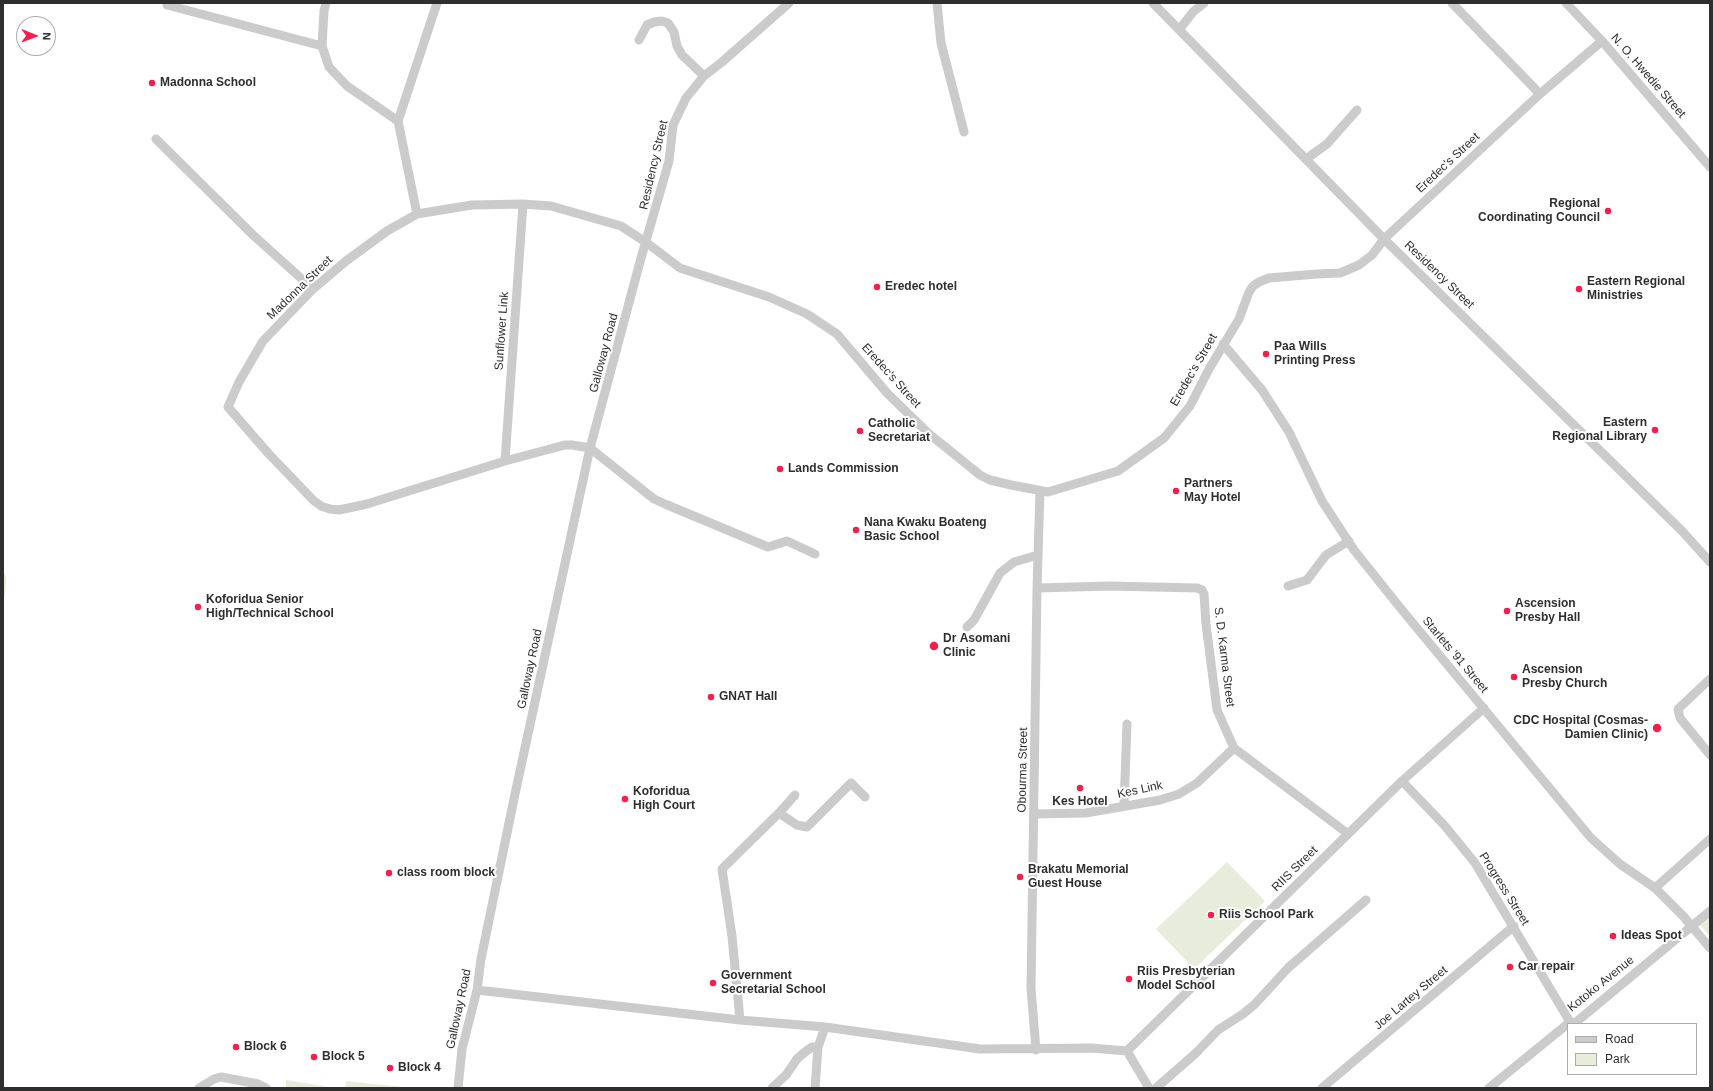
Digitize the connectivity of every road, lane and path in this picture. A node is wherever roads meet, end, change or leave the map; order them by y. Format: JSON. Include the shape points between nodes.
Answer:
{"nodes":[{"id":1,"x":168,"y":3,"type":"edge"},
{"id":2,"x":326,"y":3,"type":"edge"},
{"id":3,"x":437,"y":3,"type":"edge"},
{"id":4,"x":789,"y":3,"type":"edge"},
{"id":5,"x":937,"y":3,"type":"edge"},
{"id":6,"x":1153,"y":3,"type":"edge"},
{"id":7,"x":1204,"y":3,"type":"edge"},
{"id":8,"x":1452,"y":3,"type":"edge"},
{"id":9,"x":1566,"y":3,"type":"edge"},
{"id":10,"x":1179,"y":30,"type":"junction"},
{"id":11,"x":639,"y":40,"type":"dead end"},
{"id":12,"x":1602,"y":41,"type":"junction"},
{"id":13,"x":322,"y":46,"type":"junction"},
{"id":14,"x":704,"y":76,"type":"junction"},
{"id":15,"x":1540,"y":94,"type":"junction"},
{"id":16,"x":1357,"y":110,"type":"dead end"},
{"id":17,"x":398,"y":121,"type":"junction"},
{"id":18,"x":964,"y":132,"type":"dead end"},
{"id":19,"x":156,"y":139,"type":"dead end"},
{"id":20,"x":1306,"y":159,"type":"junction"},
{"id":21,"x":1710,"y":167,"type":"edge"},
{"id":22,"x":523,"y":204,"type":"junction"},
{"id":23,"x":417,"y":214,"type":"junction"},
{"id":24,"x":1384,"y":239,"type":"junction"},
{"id":25,"x":647,"y":242,"type":"junction"},
{"id":26,"x":641,"y":258,"type":"joint"},
{"id":27,"x":313,"y":289,"type":"junction"},
{"id":28,"x":1223,"y":344,"type":"junction"},
{"id":29,"x":590,"y":448,"type":"junction"},
{"id":30,"x":505,"y":461,"type":"junction"},
{"id":31,"x":1040,"y":492,"type":"junction"},
{"id":32,"x":1348,"y":541,"type":"junction"},
{"id":33,"x":815,"y":554,"type":"dead end"},
{"id":34,"x":1038,"y":555,"type":"junction"},
{"id":35,"x":1710,"y":562,"type":"edge"},
{"id":36,"x":1288,"y":586,"type":"dead end"},
{"id":37,"x":1037,"y":588,"type":"junction"},
{"id":38,"x":967,"y":627,"type":"dead end"},
{"id":39,"x":1710,"y":679,"type":"edge"},
{"id":40,"x":1484,"y":708,"type":"junction"},
{"id":41,"x":1127,"y":724,"type":"dead end"},
{"id":42,"x":1234,"y":748,"type":"junction"},
{"id":43,"x":1710,"y":755,"type":"edge"},
{"id":44,"x":1402,"y":781,"type":"junction"},
{"id":45,"x":794,"y":795,"type":"dead end"},
{"id":46,"x":865,"y":797,"type":"dead end"},
{"id":47,"x":1124,"y":806,"type":"junction"},
{"id":48,"x":779,"y":813,"type":"junction"},
{"id":49,"x":1035,"y":814,"type":"junction"},
{"id":50,"x":1347,"y":834,"type":"junction"},
{"id":51,"x":1710,"y":839,"type":"edge"},
{"id":52,"x":1655,"y":888,"type":"junction"},
{"id":53,"x":1366,"y":900,"type":"dead end"},
{"id":54,"x":1710,"y":911,"type":"edge"},
{"id":55,"x":1691,"y":925,"type":"junction"},
{"id":56,"x":1514,"y":926,"type":"junction"},
{"id":57,"x":1710,"y":948,"type":"edge"},
{"id":58,"x":477,"y":990,"type":"junction"},
{"id":59,"x":740,"y":1020,"type":"junction"},
{"id":60,"x":1570,"y":1022,"type":"joint"},
{"id":61,"x":1567,"y":1024,"type":"edge"},
{"id":62,"x":825,"y":1027,"type":"junction"},
{"id":63,"x":818,"y":1047,"type":"junction"},
{"id":64,"x":1036,"y":1050,"type":"junction"},
{"id":65,"x":1127,"y":1051,"type":"junction"},
{"id":66,"x":199,"y":1088,"type":"edge"},
{"id":67,"x":266,"y":1088,"type":"edge"},
{"id":68,"x":458,"y":1088,"type":"edge"},
{"id":69,"x":772,"y":1088,"type":"edge"},
{"id":70,"x":815,"y":1088,"type":"edge"},
{"id":71,"x":1149,"y":1088,"type":"edge"},
{"id":72,"x":1156,"y":1088,"type":"edge"},
{"id":73,"x":1322,"y":1088,"type":"edge"},
{"id":74,"x":1489,"y":1088,"type":"edge"}],
"edges":[{"from":1,"to":13,"type":"street","via":[[167,5]]},
{"from":2,"to":13,"type":"street"},
{"from":3,"to":17,"type":"street"},
{"from":4,"to":14,"type":"street","name":"Residency Street"},
{"from":5,"to":18,"type":"street","via":[[941,43]]},
{"from":6,"to":10,"type":"street","name":"Residency Street"},
{"from":7,"to":10,"type":"street"},
{"from":8,"to":15,"type":"street"},
{"from":9,"to":12,"type":"street","name":"N. O. Hwedie Street"},
{"from":10,"to":20,"type":"street","name":"Residency Street"},
{"from":11,"to":14,"type":"street","via":[[647,25],[662,21],[668,23],[682,55]]},
{"from":12,"to":15,"type":"street","name":"Eredec's Street"},
{"from":12,"to":21,"type":"street","name":"N. O. Hwedie Street"},
{"from":13,"to":17,"type":"street","via":[[329,67],[347,86]]},
{"from":14,"to":25,"type":"street","name":"Residency Street","via":[[686,98],[673,125],[669,161]]},
{"from":15,"to":24,"type":"street","name":"Eredec's Street"},
{"from":16,"to":20,"type":"street","via":[[1327,144]]},
{"from":17,"to":23,"type":"street"},
{"from":19,"to":27,"type":"street","via":[[252,235]]},
{"from":20,"to":24,"type":"street","name":"Residency Street"},
{"from":22,"to":23,"type":"street","name":"Madonna Street","via":[[472,205]]},
{"from":22,"to":25,"type":"street","name":"Madonna Street","via":[[551,206],[621,226]]},
{"from":22,"to":30,"type":"street","name":"Sunflower Link"},
{"from":23,"to":27,"type":"street","name":"Madonna Street","via":[[387,231]]},
{"from":24,"to":28,"type":"street","name":"Eredec's Street","via":[[1372,255],[1340,274],[1282,277],[1252,286],[1239,318]]},
{"from":24,"to":35,"type":"street","name":"Residency Street","via":[[1682,531]]},
{"from":25,"to":26,"type":"street","name":"Residency Street"},
{"from":25,"to":31,"type":"street","name":"Eredec's Street","via":[[680,268],[769,297],[807,314],[837,334],[887,393],[928,433],[980,475],[990,480]]},
{"from":26,"to":29,"type":"street","name":"Galloway Road"},
{"from":27,"to":30,"type":"street","name":"Madonna Street","via":[[263,341],[228,406],[313,500],[321,506],[338,510],[367,504]]},
{"from":28,"to":31,"type":"street","name":"Eredec's Street","via":[[1190,406],[1164,438],[1118,471],[1048,492]]},
{"from":28,"to":32,"type":"street","name":"Starlets '91 Street","via":[[1262,390],[1289,432],[1322,501]]},
{"from":29,"to":30,"type":"street","via":[[565,445]]},
{"from":29,"to":33,"type":"street","via":[[654,499],[768,547],[787,541]]},
{"from":29,"to":58,"type":"street","name":"Galloway Road","via":[[513,802]]},
{"from":31,"to":34,"type":"street","name":"Obourma Street"},
{"from":32,"to":36,"type":"street","via":[[1326,555],[1307,580]]},
{"from":32,"to":40,"type":"street","name":"Starlets '91 Street"},
{"from":34,"to":37,"type":"street","name":"Obourma Street"},
{"from":34,"to":38,"type":"street","via":[[1014,562],[1000,573],[974,620]]},
{"from":37,"to":42,"type":"street","name":"S. D. Karma Street","via":[[1110,586],[1202,590],[1217,710]]},
{"from":37,"to":49,"type":"street","name":"Obourma Street"},
{"from":39,"to":43,"type":"street","via":[[1678,709],[1680,718]]},
{"from":40,"to":44,"type":"street","name":"RIIS Street"},
{"from":40,"to":52,"type":"street","name":"Starlets '91 Street","via":[[1591,838],[1620,864]]},
{"from":41,"to":47,"type":"street"},
{"from":42,"to":47,"type":"street","name":"Kes Link","via":[[1198,784],[1160,800]]},
{"from":42,"to":50,"type":"street","name":"S. D. Karma Street"},
{"from":44,"to":50,"type":"street","name":"RIIS Street"},
{"from":44,"to":56,"type":"street","name":"Progress Street","via":[[1475,863]]},
{"from":45,"to":48,"type":"street"},
{"from":46,"to":48,"type":"street","via":[[850,783],[807,827],[797,825]]},
{"from":47,"to":49,"type":"street","name":"Kes Link","via":[[1086,813]]},
{"from":48,"to":59,"type":"street","via":[[722,869]]},
{"from":49,"to":64,"type":"street","name":"Obourma Street","via":[[1031,988]]},
{"from":50,"to":65,"type":"street","name":"RIIS Street"},
{"from":51,"to":52,"type":"street"},
{"from":52,"to":55,"type":"street","name":"Starlets '91 Street"},
{"from":53,"to":72,"type":"street","via":[[1288,968],[1249,1009],[1218,1030]]},
{"from":54,"to":55,"type":"street","name":"Kotoko Avenue"},
{"from":55,"to":57,"type":"street","name":"Starlets '91 Street"},
{"from":55,"to":60,"type":"street","name":"Kotoko Avenue","via":[[1575,1023]]},
{"from":56,"to":60,"type":"street","name":"Progress Street"},
{"from":56,"to":73,"type":"street","name":"Joe Lartey Street"},
{"from":58,"to":59,"type":"street"},
{"from":58,"to":68,"type":"street","name":"Galloway Road","via":[[462,1049]]},
{"from":59,"to":62,"type":"street"},
{"from":61,"to":74,"type":"street","name":"Kotoko Avenue"},
{"from":62,"to":63,"type":"street"},
{"from":62,"to":64,"type":"street","via":[[980,1049]]},
{"from":63,"to":69,"type":"street","via":[[812,1047],[797,1059],[786,1076]]},
{"from":63,"to":70,"type":"street"},
{"from":64,"to":65,"type":"street","via":[[1091,1048]]},
{"from":65,"to":71,"type":"street"},
{"from":66,"to":67,"type":"street","via":[[221,1078],[258,1084]]}]}
